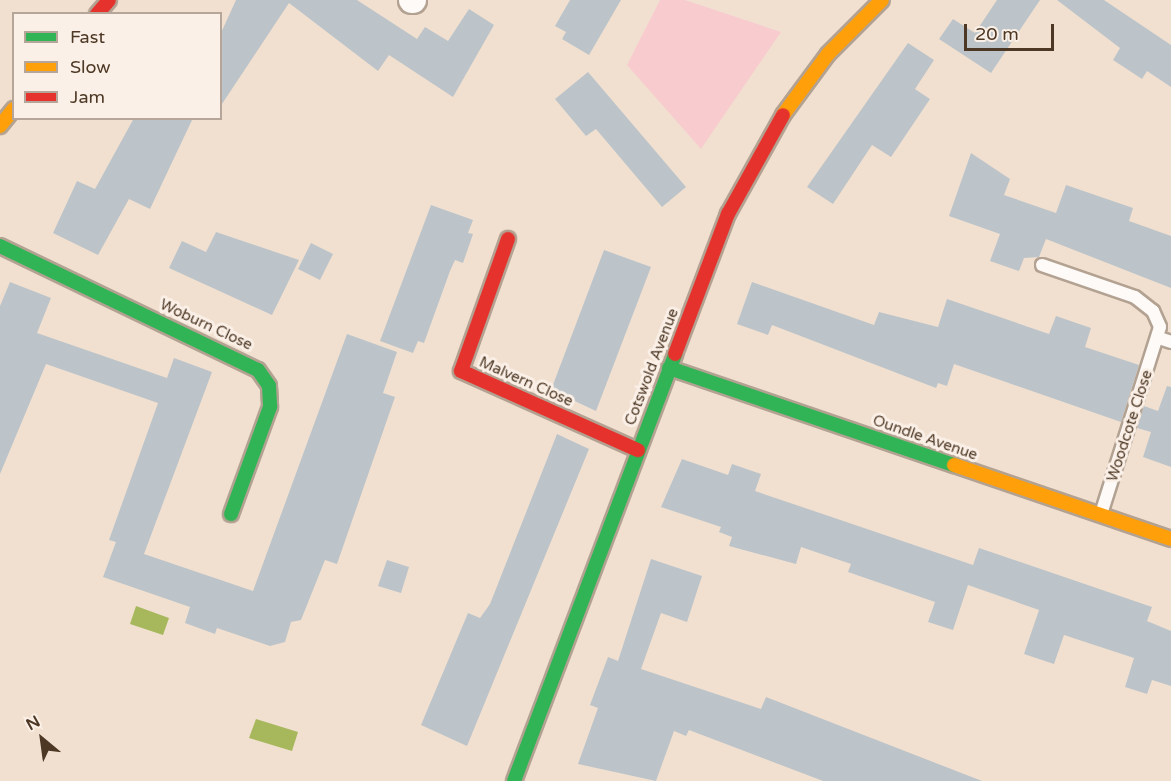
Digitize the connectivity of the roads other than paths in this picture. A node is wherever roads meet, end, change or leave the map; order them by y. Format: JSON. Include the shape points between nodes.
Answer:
{"nodes":[{"id":1,"x":109,"y":0,"type":"edge"},
{"id":2,"x":882,"y":0,"type":"edge"},
{"id":3,"x":99,"y":12,"type":"edge"},
{"id":4,"x":12,"y":111,"type":"edge"},
{"id":5,"x":0,"y":126,"type":"edge"},
{"id":6,"x":508,"y":240,"type":"dead end"},
{"id":7,"x":0,"y":246,"type":"edge"},
{"id":8,"x":1042,"y":265,"type":"dead end"},
{"id":9,"x":1165,"y":340,"type":"edge"},
{"id":10,"x":669,"y":368,"type":"junction"},
{"id":11,"x":639,"y":450,"type":"junction"},
{"id":12,"x":231,"y":514,"type":"dead end"},
{"id":13,"x":1101,"y":515,"type":"junction"},
{"id":14,"x":1171,"y":539,"type":"edge"},
{"id":15,"x":514,"y":781,"type":"edge"}],
"edges":[{"from":1,"to":3,"type":"street"},
{"from":2,"to":10,"type":"street","name":"Cotswold Avenue","via":[[828,54],[748,172]]},
{"from":4,"to":5,"type":"street"},
{"from":6,"to":11,"type":"street","name":"Malvern Close","via":[[461,371]]},
{"from":7,"to":12,"type":"street","name":"Woburn Close","via":[[258,370],[268,386],[270,407]]},
{"from":8,"to":9,"type":"lane","name":"Woodcote Close","via":[[1135,297],[1158,319]]},
{"from":9,"to":13,"type":"lane","name":"Woodcote Close"},
{"from":10,"to":11,"type":"street","name":"Cotswold Avenue"},
{"from":10,"to":13,"type":"street","name":"Oundle Avenue"},
{"from":11,"to":15,"type":"street","name":"Cotswold Avenue"},
{"from":13,"to":14,"type":"street","name":"Oundle Avenue"}]}
